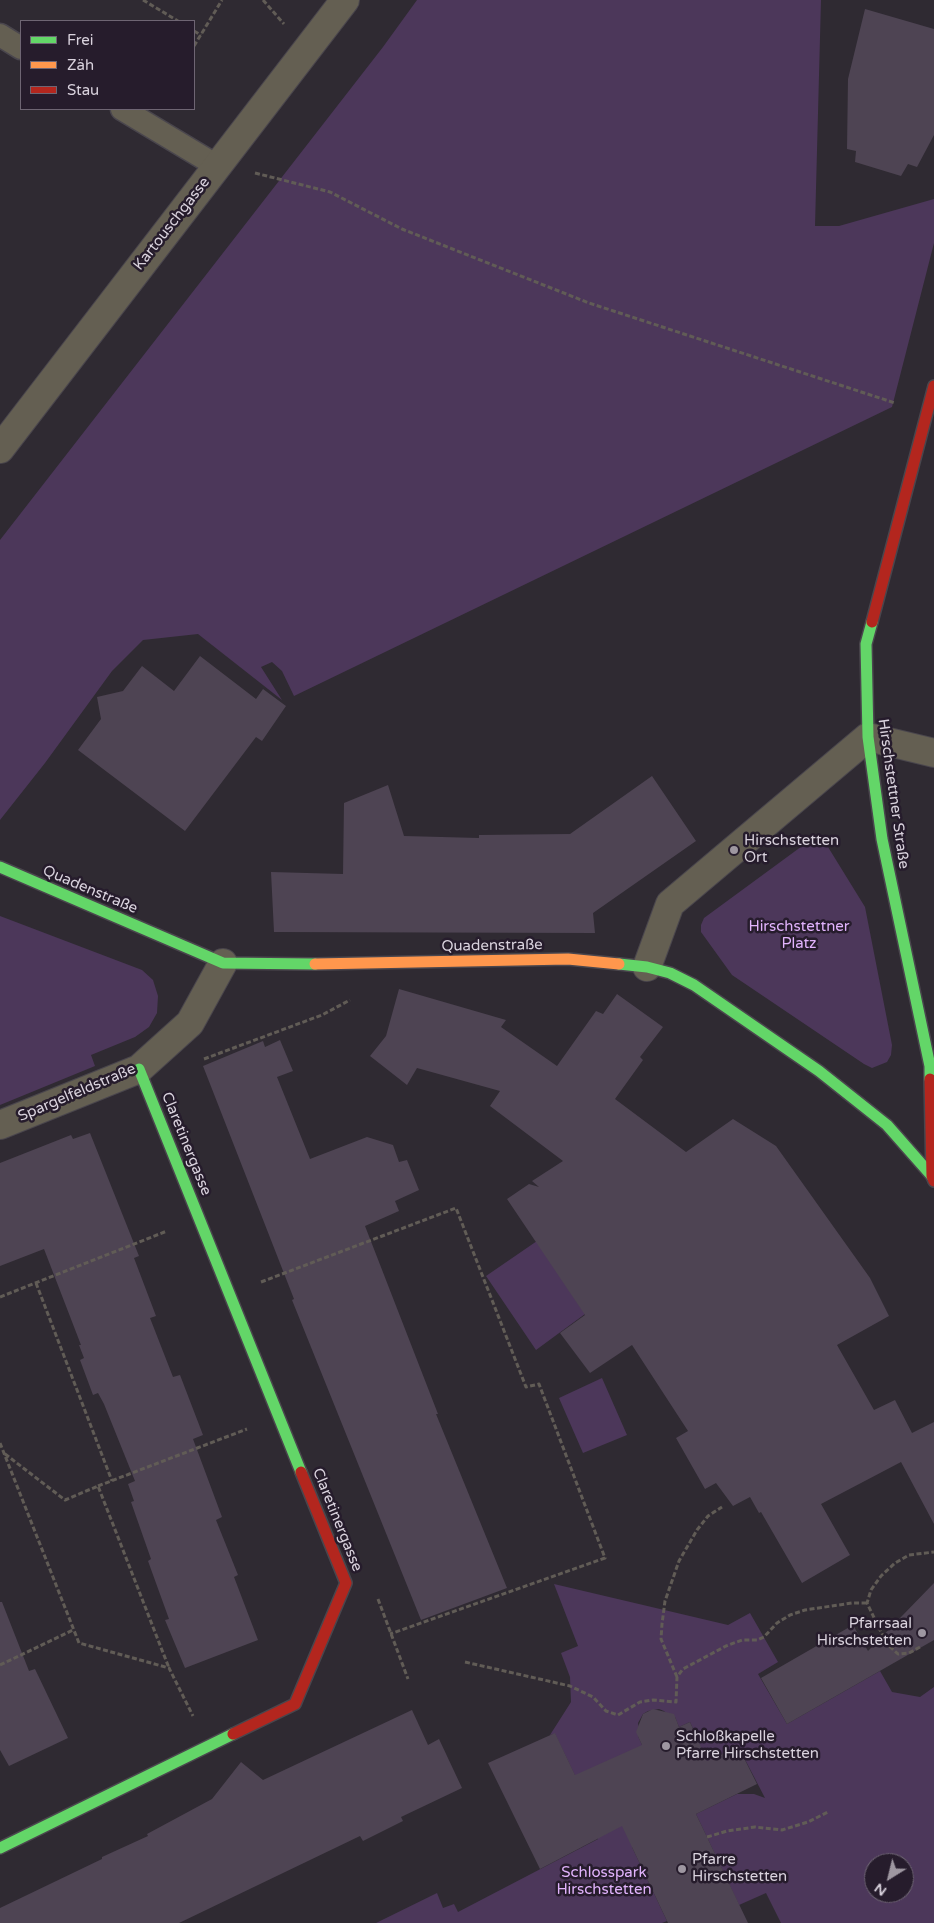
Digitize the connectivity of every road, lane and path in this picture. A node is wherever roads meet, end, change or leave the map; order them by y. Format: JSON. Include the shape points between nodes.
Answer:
{"nodes":[{"id":1,"x":144,"y":0,"type":"edge"},
{"id":2,"x":222,"y":0,"type":"edge"},
{"id":3,"x":346,"y":0,"type":"edge"},
{"id":4,"x":176,"y":20,"type":"edge"},
{"id":5,"x":195,"y":32,"type":"edge"},
{"id":6,"x":0,"y":35,"type":"edge"},
{"id":7,"x":201,"y":35,"type":"junction"},
{"id":8,"x":195,"y":44,"type":"edge"},
{"id":9,"x":20,"y":47,"type":"edge"},
{"id":10,"x":124,"y":110,"type":"edge"},
{"id":11,"x":217,"y":166,"type":"junction"},
{"id":12,"x":934,"y":386,"type":"edge"},
{"id":13,"x":927,"y":414,"type":"junction"},
{"id":14,"x":0,"y":449,"type":"edge"},
{"id":15,"x":868,"y":737,"type":"junction"},
{"id":16,"x":934,"y":753,"type":"edge"},
{"id":17,"x":0,"y":867,"type":"edge"},
{"id":18,"x":223,"y":963,"type":"junction"},
{"id":19,"x":647,"y":967,"type":"junction"},
{"id":20,"x":356,"y":997,"type":"dead end"},
{"id":21,"x":204,"y":1059,"type":"dead end"},
{"id":22,"x":139,"y":1069,"type":"junction"},
{"id":23,"x":0,"y":1125,"type":"edge"},
{"id":24,"x":933,"y":1179,"type":"edge"},
{"id":25,"x":168,"y":1230,"type":"dead end"},
{"id":26,"x":36,"y":1283,"type":"junction"},
{"id":27,"x":254,"y":1284,"type":"dead end"},
{"id":28,"x":0,"y":1297,"type":"edge"},
{"id":29,"x":255,"y":1426,"type":"dead end"},
{"id":30,"x":0,"y":1446,"type":"edge"},
{"id":31,"x":4,"y":1454,"type":"junction"},
{"id":32,"x":112,"y":1481,"type":"junction"},
{"id":33,"x":98,"y":1486,"type":"junction"},
{"id":34,"x":722,"y":1507,"type":"dead end"},
{"id":35,"x":934,"y":1552,"type":"edge"},
{"id":36,"x":375,"y":1592,"type":"dead end"},
{"id":37,"x":867,"y":1603,"type":"junction"},
{"id":38,"x":73,"y":1630,"type":"junction"},
{"id":39,"x":390,"y":1634,"type":"junction"},
{"id":40,"x":920,"y":1646,"type":"dead end"},
{"id":41,"x":465,"y":1662,"type":"dead end"},
{"id":42,"x":0,"y":1665,"type":"edge"},
{"id":43,"x":169,"y":1668,"type":"junction"},
{"id":44,"x":677,"y":1677,"type":"junction"},
{"id":45,"x":408,"y":1679,"type":"dead end"},
{"id":46,"x":195,"y":1720,"type":"dead end"},
{"id":47,"x":828,"y":1812,"type":"dead end"},
{"id":48,"x":707,"y":1837,"type":"dead end"},
{"id":49,"x":0,"y":1848,"type":"edge"}],
"edges":[{"from":1,"to":4,"type":"path"},
{"from":2,"to":7,"type":"path"},
{"from":3,"to":11,"type":"street","name":"Kartouschgasse"},
{"from":5,"to":7,"type":"path"},
{"from":6,"to":9,"type":"lane"},
{"from":7,"to":8,"type":"path"},
{"from":10,"to":11,"type":"lane"},
{"from":11,"to":13,"type":"path","via":[[330,192],[402,229],[589,303]]},
{"from":11,"to":14,"type":"street","name":"Kartouschgasse"},
{"from":12,"to":13,"type":"street","name":"Hirschstettner Straße"},
{"from":13,"to":15,"type":"street","name":"Hirschstettner Straße","via":[[866,644]]},
{"from":15,"to":16,"type":"street"},
{"from":15,"to":19,"type":"street","via":[[670,904]]},
{"from":15,"to":24,"type":"street","name":"Hirschstettner Straße","via":[[882,839],[930,1066]]},
{"from":17,"to":18,"type":"street","name":"Quadenstraße"},
{"from":18,"to":19,"type":"street","name":"Quadenstraße","via":[[355,964],[568,959]]},
{"from":18,"to":22,"type":"street","name":"Spargelfeldstraße","via":[[190,1023]]},
{"from":19,"to":24,"type":"street","name":"Quadenstraße","via":[[670,973],[694,985],[819,1071],[887,1125]]},
{"from":20,"to":21,"type":"path","via":[[322,1015]]},
{"from":22,"to":23,"type":"street","name":"Spargelfeldstraße"},
{"from":22,"to":49,"type":"street","name":"Claretinergasse","via":[[346,1582],[295,1704]]},
{"from":25,"to":26,"type":"path"},
{"from":26,"to":28,"type":"path"},
{"from":26,"to":32,"type":"path"},
{"from":27,"to":39,"type":"path","via":[[456,1208],[526,1387],[540,1384],[605,1558]]},
{"from":29,"to":32,"type":"path"},
{"from":30,"to":31,"type":"path"},
{"from":31,"to":33,"type":"path","via":[[65,1500]]},
{"from":31,"to":38,"type":"path"},
{"from":32,"to":33,"type":"path"},
{"from":33,"to":43,"type":"path"},
{"from":34,"to":44,"type":"path","via":[[708,1516],[697,1530],[679,1561],[665,1600],[661,1639]]},
{"from":35,"to":37,"type":"path","via":[[909,1555],[895,1564],[881,1576]]},
{"from":36,"to":39,"type":"path"},
{"from":37,"to":40,"type":"path","via":[[889,1646],[898,1654],[909,1654]]},
{"from":37,"to":44,"type":"path","via":[[804,1610],[790,1615],[764,1637],[726,1646],[683,1669]]},
{"from":38,"to":42,"type":"path"},
{"from":38,"to":43,"type":"path","via":[[79,1643]]},
{"from":39,"to":45,"type":"path"},
{"from":41,"to":44,"type":"path","via":[[570,1686],[593,1697],[606,1711],[618,1715],[640,1702],[676,1702]]},
{"from":43,"to":46,"type":"path"},
{"from":47,"to":48,"type":"path","via":[[782,1830],[755,1828]]}]}
